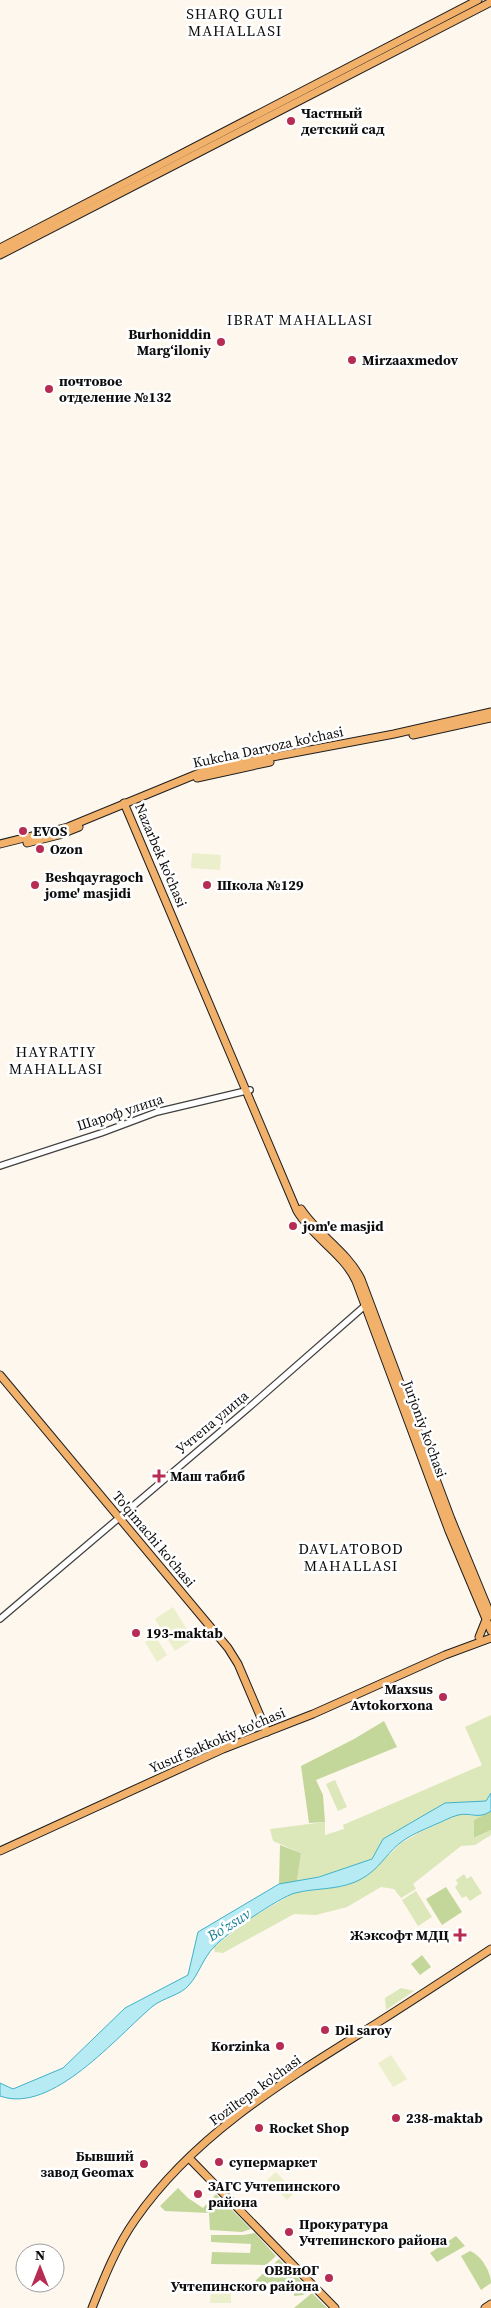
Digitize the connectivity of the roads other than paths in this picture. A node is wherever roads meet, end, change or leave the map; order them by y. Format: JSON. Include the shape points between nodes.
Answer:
{"nodes":[{"id":1,"x":478,"y":0,"type":"edge"},
{"id":2,"x":491,"y":2,"type":"edge"},
{"id":3,"x":0,"y":248,"type":"edge"},
{"id":4,"x":0,"y":255,"type":"edge"},
{"id":5,"x":491,"y":712,"type":"edge"},
{"id":6,"x":491,"y":718,"type":"edge"},
{"id":7,"x":126,"y":805,"type":"junction"},
{"id":8,"x":0,"y":844,"type":"edge"},
{"id":9,"x":0,"y":848,"type":"edge"},
{"id":10,"x":249,"y":1090,"type":"junction"},
{"id":11,"x":0,"y":1166,"type":"edge"},
{"id":12,"x":327,"y":1241,"type":"joint"},
{"id":13,"x":367,"y":1303,"type":"junction"},
{"id":14,"x":0,"y":1375,"type":"edge"},
{"id":15,"x":119,"y":1517,"type":"junction"},
{"id":16,"x":0,"y":1619,"type":"edge"},
{"id":17,"x":488,"y":1619,"type":"edge"},
{"id":18,"x":491,"y":1632,"type":"edge"},
{"id":19,"x":491,"y":1638,"type":"edge"},
{"id":20,"x":480,"y":1639,"type":"junction"},
{"id":21,"x":491,"y":1644,"type":"edge"},
{"id":22,"x":267,"y":1732,"type":"junction"},
{"id":23,"x":0,"y":1851,"type":"edge"},
{"id":24,"x":491,"y":1949,"type":"edge"},
{"id":25,"x":491,"y":1953,"type":"edge"},
{"id":26,"x":190,"y":2159,"type":"junction"},
{"id":27,"x":491,"y":2304,"type":"edge"},
{"id":28,"x":92,"y":2308,"type":"edge"},
{"id":29,"x":96,"y":2308,"type":"edge"},
{"id":30,"x":335,"y":2308,"type":"edge"},
{"id":31,"x":485,"y":2308,"type":"edge"}],
"edges":[{"from":1,"to":3,"type":"main road"},
{"from":2,"to":4,"type":"main road"},
{"from":5,"to":7,"type":"main road","name":"Kukcha Darvoza ko'chasi","via":[[209,769]]},
{"from":6,"to":7,"type":"main road","name":"Kukcha Darvoza ko'chasi","via":[[211,774]]},
{"from":7,"to":8,"type":"main road","name":"Kukcha Darvoza ko'chasi","via":[[58,830]]},
{"from":7,"to":9,"type":"main road","name":"Kukcha Darvoza ko'chasi","via":[[59,835]]},
{"from":7,"to":10,"type":"main road","name":"Nazarbek ko'chasi"},
{"from":10,"to":11,"type":"street","name":"Шароф улица","via":[[157,1112]]},
{"from":10,"to":12,"type":"main road","name":"Nazarbek ko'chasi","via":[[301,1209]]},
{"from":12,"to":13,"type":"main road","name":"Jurjoniy ko'chasi","via":[[354,1266]]},
{"from":13,"to":15,"type":"street","name":"Учтепа улица"},
{"from":13,"to":17,"type":"main road","name":"Jurjoniy ko'chasi"},
{"from":14,"to":15,"type":"main road","name":"To'qimachi ko'chasi"},
{"from":15,"to":16,"type":"street","name":"Учтепа улица"},
{"from":15,"to":22,"type":"main road","name":"To'qimachi ko'chasi","via":[[230,1651]]},
{"from":17,"to":18,"type":"main road","name":"Jurjoniy ko'chasi"},
{"from":17,"to":20,"type":"main road"},
{"from":18,"to":20,"type":"main road","name":"Yusuf Sakkokiy ko'chasi"},
{"from":19,"to":20,"type":"main road","name":"Yusuf Sakkokiy ko'chasi"},
{"from":20,"to":21,"type":"main road"},
{"from":20,"to":22,"type":"main road","name":"Yusuf Sakkokiy ko'chasi"},
{"from":22,"to":23,"type":"main road","name":"Yusuf Sakkokiy ko'chasi"},
{"from":24,"to":26,"type":"main road","name":"Foziltepa ko'chasi","via":[[252,2104]]},
{"from":25,"to":26,"type":"main road","name":"Foziltepa ko'chasi","via":[[280,2090]]},
{"from":26,"to":28,"type":"main road","name":"Foziltepa ko'chasi","via":[[157,2191],[126,2233]]},
{"from":26,"to":29,"type":"main road","name":"Foziltepa ko'chasi","via":[[130,2234]]},
{"from":26,"to":30,"type":"main road"},
{"from":27,"to":31,"type":"main road"}]}
